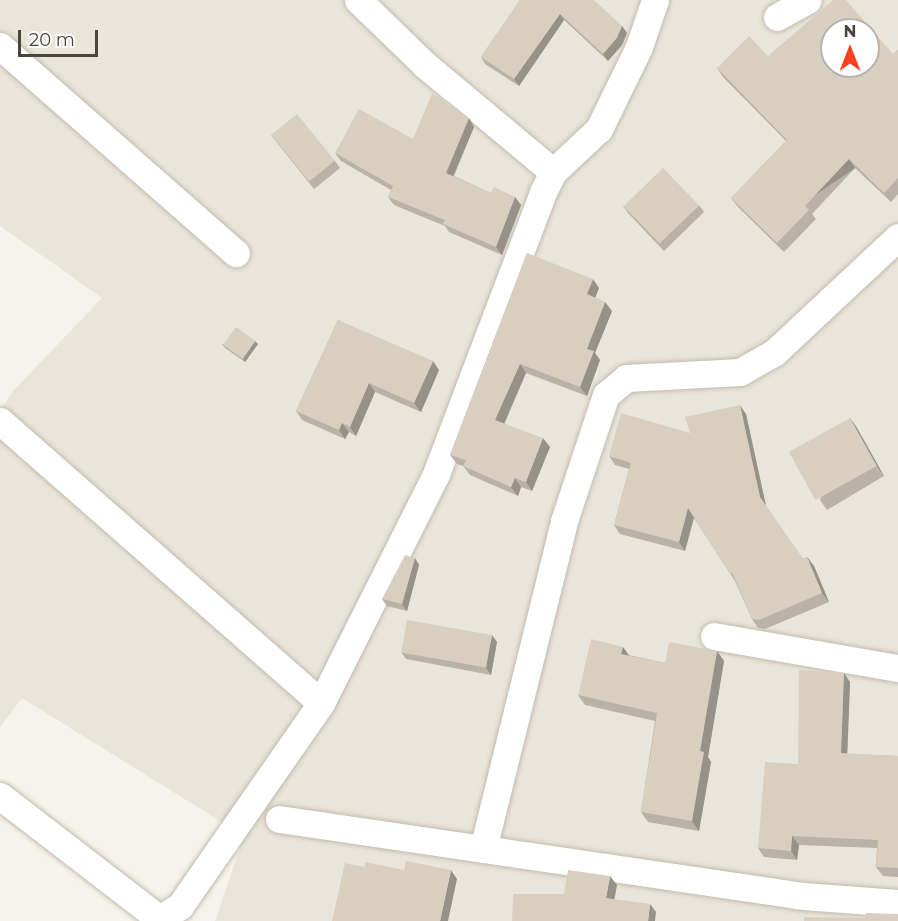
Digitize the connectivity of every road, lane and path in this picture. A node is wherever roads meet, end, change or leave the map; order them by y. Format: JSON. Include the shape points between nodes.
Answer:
{"nodes":[{"id":1,"x":358,"y":0,"type":"edge"},
{"id":2,"x":655,"y":0,"type":"edge"},
{"id":3,"x":808,"y":0,"type":"edge"},
{"id":4,"x":777,"y":17,"type":"dead end"},
{"id":5,"x":0,"y":46,"type":"edge"},
{"id":6,"x":553,"y":172,"type":"junction"},
{"id":7,"x":898,"y":237,"type":"edge"},
{"id":8,"x":236,"y":253,"type":"dead end"},
{"id":9,"x":0,"y":421,"type":"edge"},
{"id":10,"x":714,"y":636,"type":"dead end"},
{"id":11,"x":898,"y":668,"type":"edge"},
{"id":12,"x":321,"y":703,"type":"junction"},
{"id":13,"x":0,"y":796,"type":"edge"},
{"id":14,"x":279,"y":819,"type":"dead end"},
{"id":15,"x":483,"y":849,"type":"junction"},
{"id":16,"x":898,"y":903,"type":"edge"}],
"edges":[{"from":1,"to":6,"type":"street","via":[[424,64]]},
{"from":2,"to":6,"type":"street","via":[[639,46],[599,129]]},
{"from":3,"to":4,"type":"street"},
{"from":5,"to":8,"type":"street"},
{"from":6,"to":12,"type":"street","via":[[493,317],[436,474]]},
{"from":7,"to":15,"type":"street","via":[[775,352],[740,372],[626,378],[606,395],[564,521]]},
{"from":9,"to":12,"type":"street"},
{"from":10,"to":11,"type":"street"},
{"from":12,"to":13,"type":"street","via":[[180,906],[164,916],[156,916]]},
{"from":14,"to":15,"type":"street"},
{"from":15,"to":16,"type":"street","via":[[803,896]]}]}
